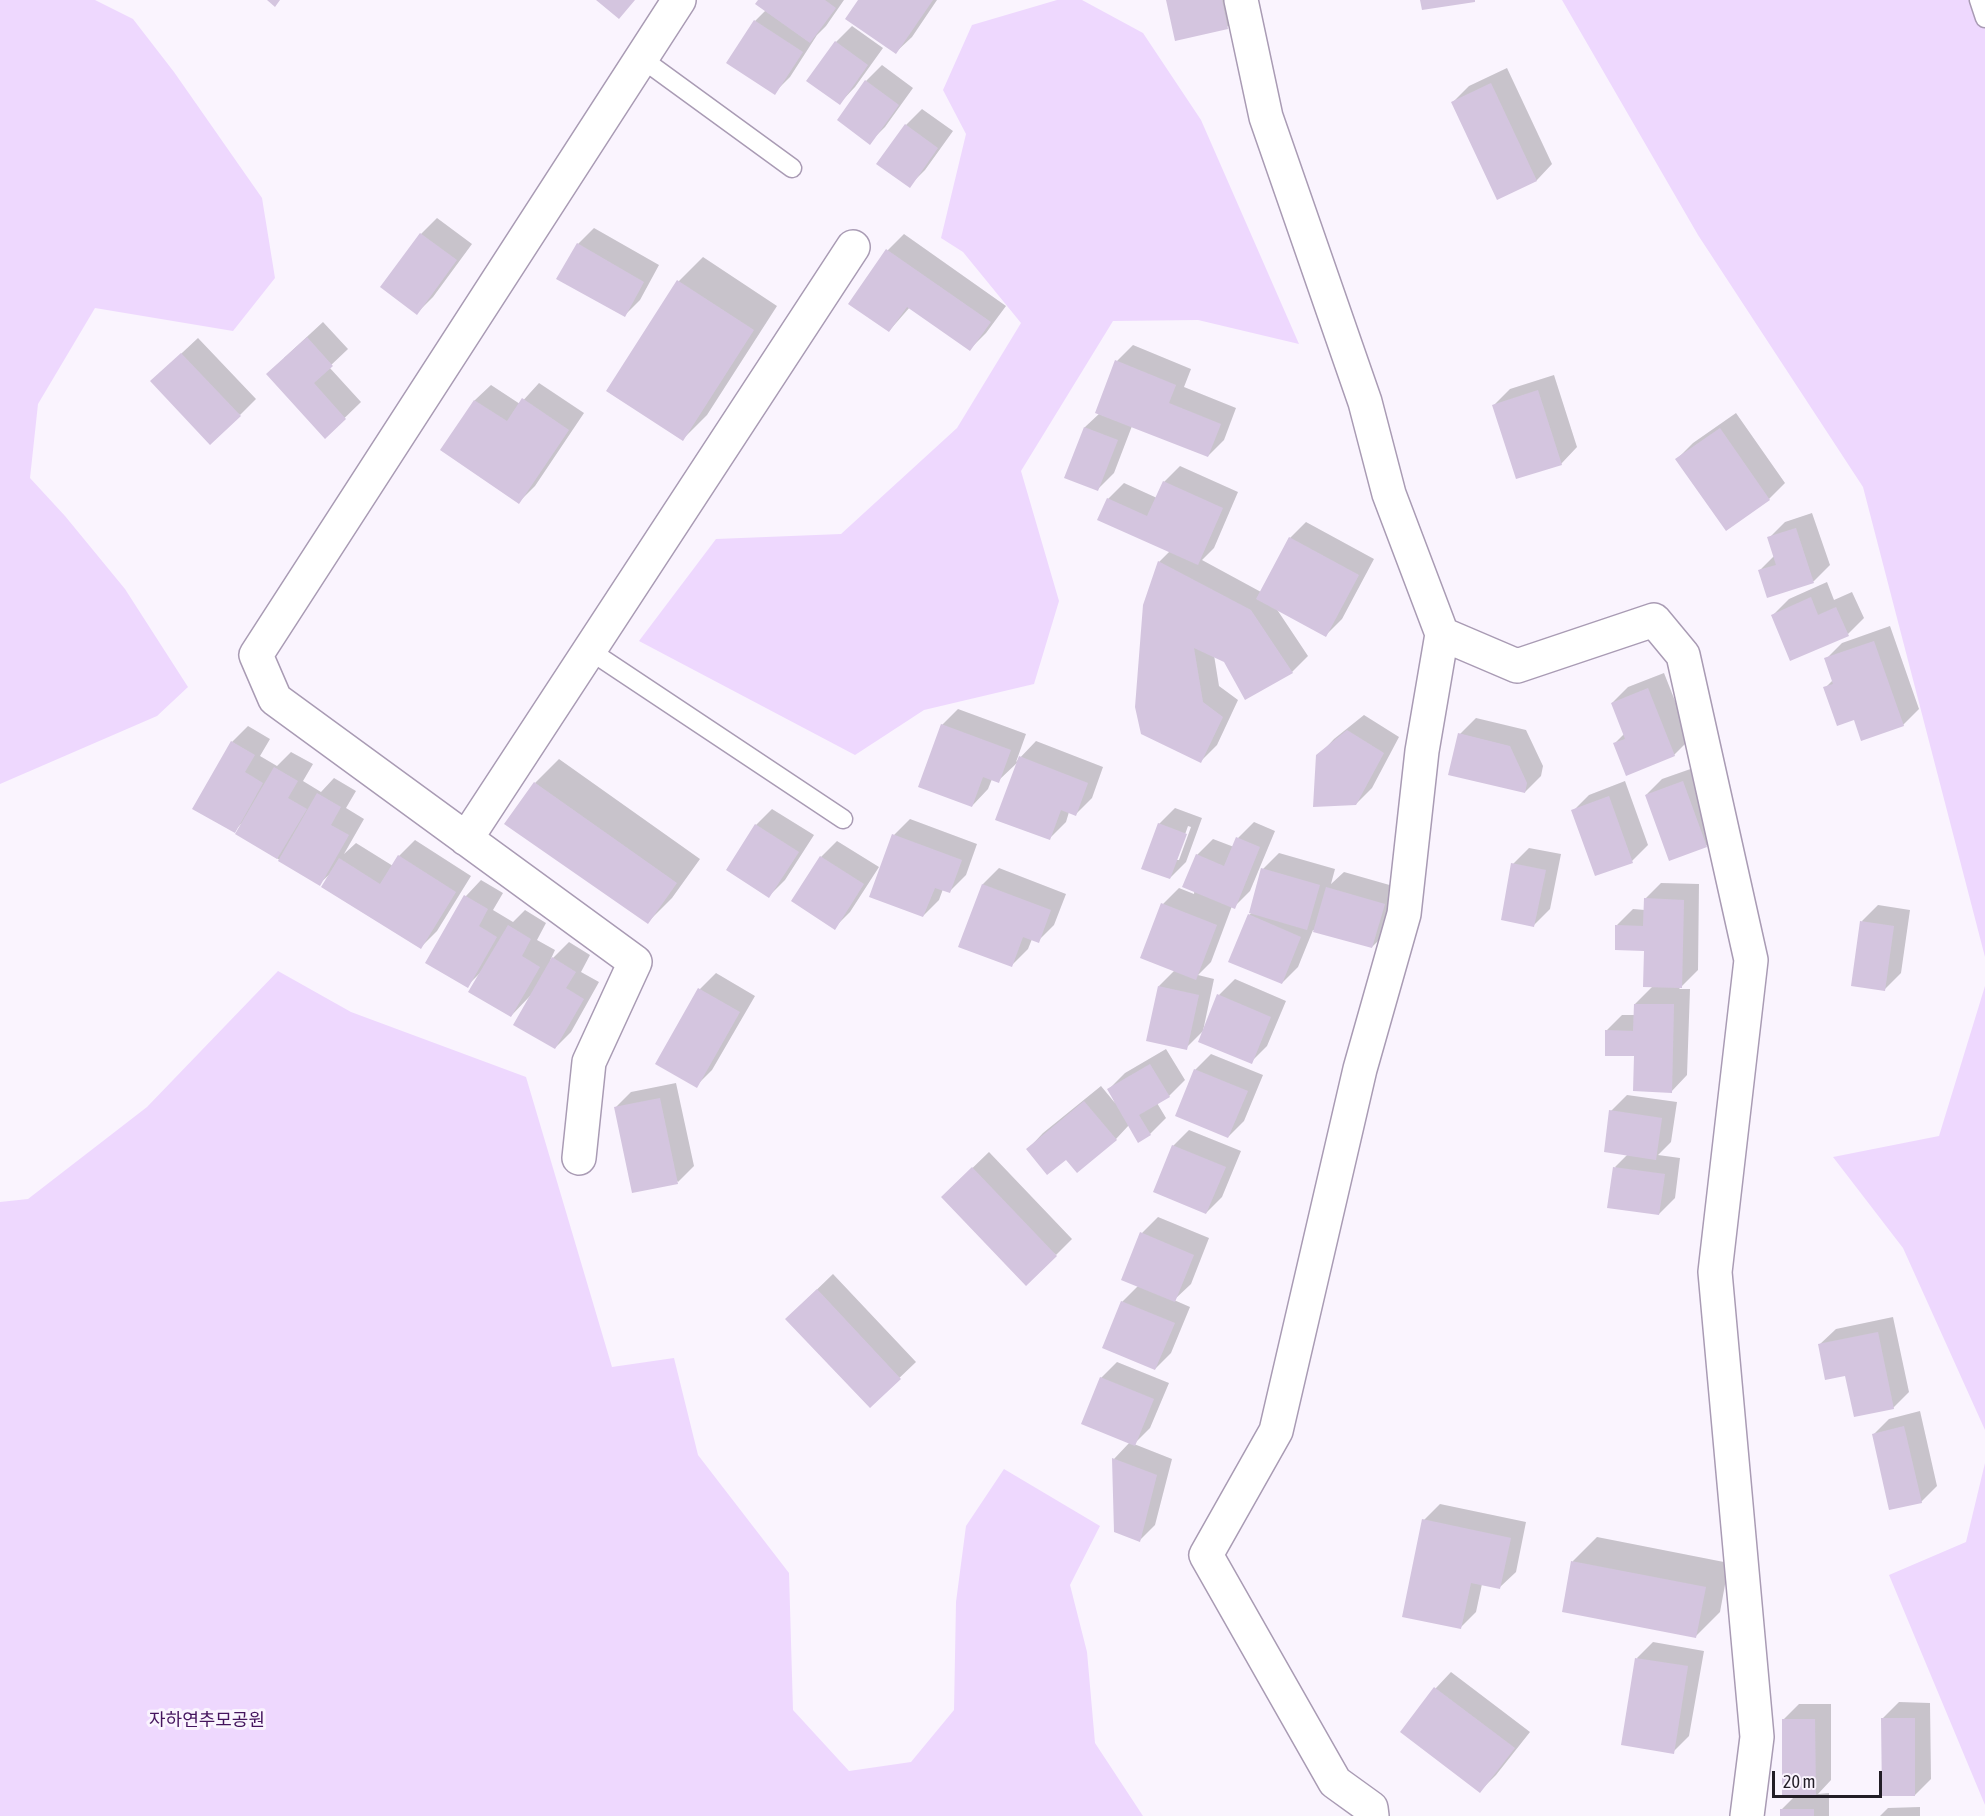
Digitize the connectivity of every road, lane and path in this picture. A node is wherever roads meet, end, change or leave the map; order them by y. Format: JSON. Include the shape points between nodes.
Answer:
{"nodes":[{"id":1,"x":679,"y":0,"type":"edge"},
{"id":2,"x":1241,"y":0,"type":"edge"},
{"id":3,"x":1978,"y":0,"type":"edge"},
{"id":4,"x":1985,"y":18,"type":"edge"},
{"id":5,"x":641,"y":58,"type":"junction"},
{"id":6,"x":792,"y":168,"type":"dead end"},
{"id":7,"x":853,"y":247,"type":"dead end"},
{"id":8,"x":1442,"y":634,"type":"junction"},
{"id":9,"x":589,"y":650,"type":"junction"},
{"id":10,"x":843,"y":819,"type":"dead end"},
{"id":11,"x":466,"y":839,"type":"junction"},
{"id":12,"x":579,"y":1158,"type":"dead end"},
{"id":13,"x":1371,"y":1816,"type":"edge"},
{"id":14,"x":1747,"y":1816,"type":"edge"}],
"edges":[{"from":1,"to":5,"type":"street"},
{"from":2,"to":8,"type":"street","via":[[1266,117],[1365,402],[1389,494]]},
{"from":3,"to":4,"type":"lane"},
{"from":5,"to":6,"type":"lane"},
{"from":5,"to":11,"type":"street","via":[[256,655],[275,699]]},
{"from":7,"to":9,"type":"street"},
{"from":8,"to":13,"type":"street","via":[[1422,751],[1404,914],[1360,1070],[1276,1431],[1206,1555],[1335,1782],[1371,1808]]},
{"from":8,"to":14,"type":"street","via":[[1517,666],[1654,620],[1683,655],[1751,960],[1715,1272],[1757,1737]]},
{"from":9,"to":10,"type":"lane"},
{"from":9,"to":11,"type":"street"},
{"from":11,"to":12,"type":"street","via":[[635,962],[589,1062]]}]}
